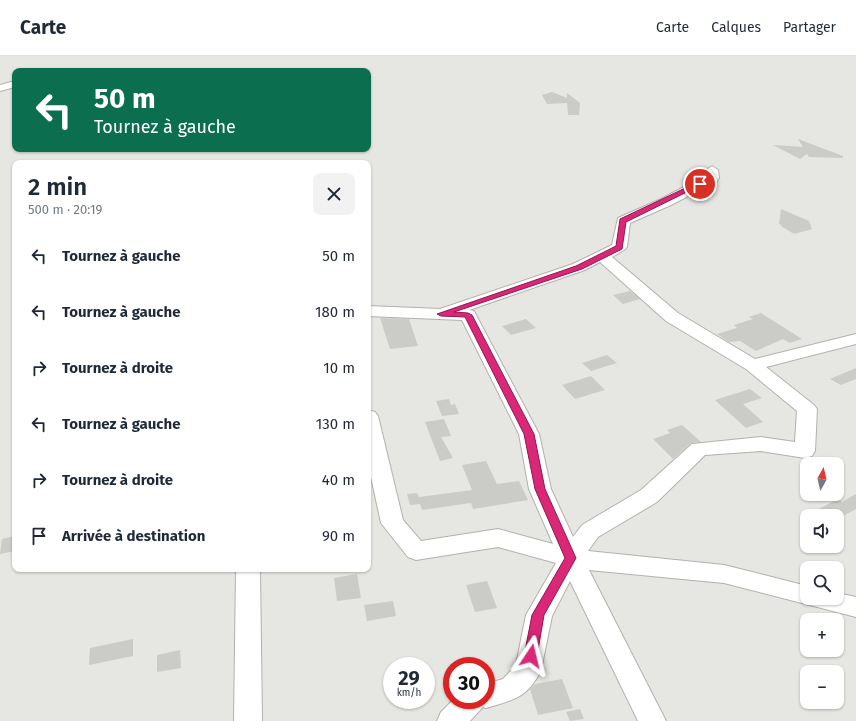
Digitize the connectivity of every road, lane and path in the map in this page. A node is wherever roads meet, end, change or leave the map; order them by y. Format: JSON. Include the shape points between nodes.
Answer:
{"nodes":[{"id":1,"x":12,"y":85,"type":"edge"},
{"id":2,"x":0,"y":88,"type":"edge"},
{"id":3,"x":712,"y":170,"type":"dead end"},
{"id":4,"x":602,"y":256,"type":"junction"},
{"id":5,"x":371,"y":311,"type":"edge"},
{"id":6,"x":441,"y":314,"type":"junction"},
{"id":7,"x":856,"y":339,"type":"edge"},
{"id":8,"x":752,"y":365,"type":"junction"},
{"id":9,"x":371,"y":429,"type":"edge"},
{"id":10,"x":571,"y":558,"type":"junction"},
{"id":11,"x":248,"y":572,"type":"edge"},
{"id":12,"x":800,"y":594,"type":"edge"},
{"id":13,"x":844,"y":604,"type":"edge"},
{"id":14,"x":856,"y":607,"type":"edge"},
{"id":15,"x":495,"y":693,"type":"edge"},
{"id":16,"x":463,"y":709,"type":"edge"},
{"id":17,"x":248,"y":721,"type":"edge"},
{"id":18,"x":451,"y":721,"type":"edge"},
{"id":19,"x":652,"y":721,"type":"edge"}],
"edges":[{"from":1,"to":2,"type":"street"},
{"from":3,"to":4,"type":"street","via":[[712,178],[623,221],[619,247]]},
{"from":4,"to":6,"type":"street","via":[[579,267]]},
{"from":4,"to":8,"type":"street","via":[[672,317]]},
{"from":5,"to":6,"type":"street"},
{"from":6,"to":10,"type":"street","via":[[468,315],[529,434],[540,489]]},
{"from":7,"to":8,"type":"street"},
{"from":8,"to":10,"type":"street","via":[[807,409],[805,451],[762,444],[699,449],[649,496],[590,532]]},
{"from":9,"to":10,"type":"street","via":[[392,523],[416,551],[498,538]]},
{"from":10,"to":12,"type":"street","via":[[724,574]]},
{"from":10,"to":15,"type":"street","via":[[538,615],[528,670],[512,688]]},
{"from":10,"to":19,"type":"street"},
{"from":11,"to":17,"type":"street"},
{"from":13,"to":14,"type":"street"},
{"from":16,"to":18,"type":"street"}]}
